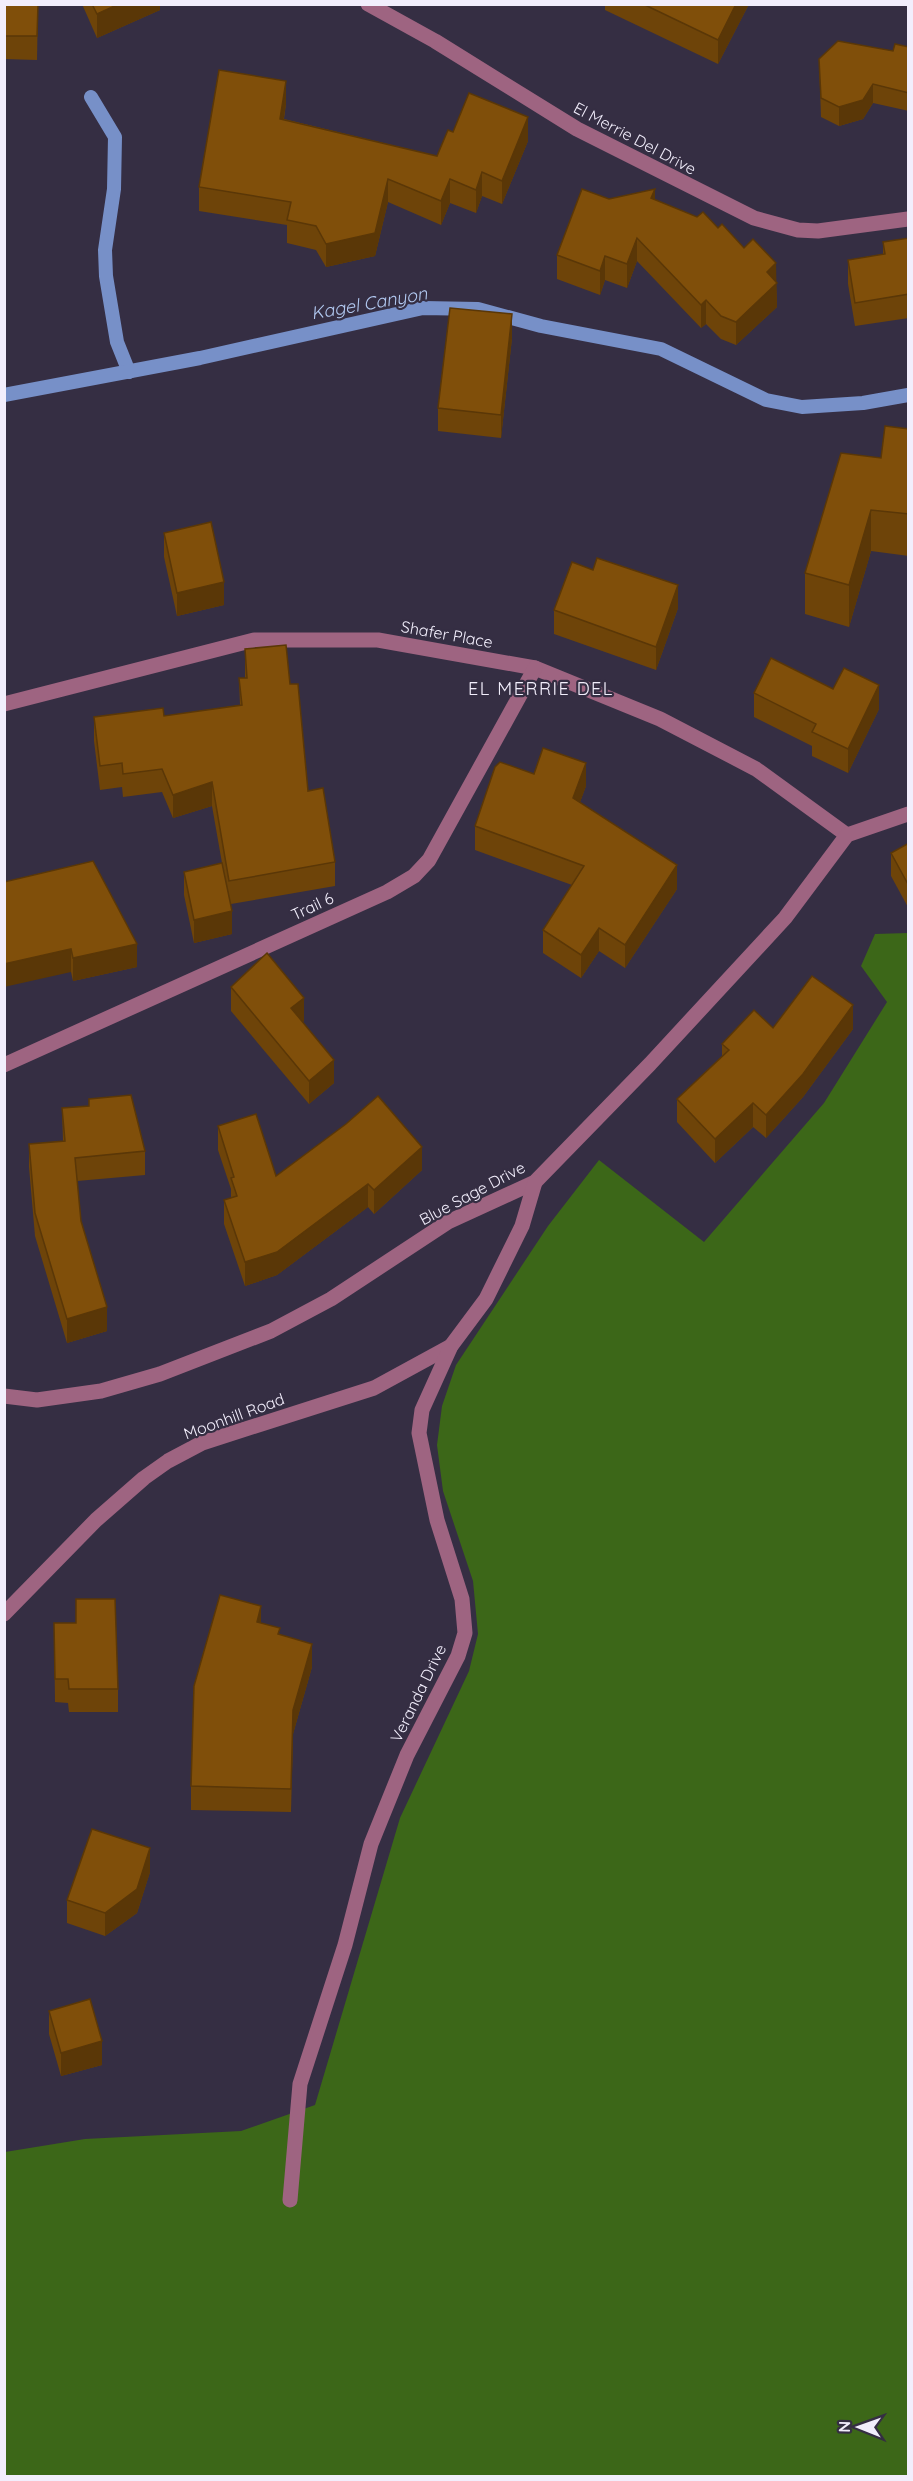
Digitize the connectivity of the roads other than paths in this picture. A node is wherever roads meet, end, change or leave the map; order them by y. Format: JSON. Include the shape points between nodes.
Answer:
{"nodes":[{"id":1,"x":368,"y":4,"type":"edge"},
{"id":2,"x":909,"y":219,"type":"edge"},
{"id":3,"x":535,"y":668,"type":"junction"},
{"id":4,"x":4,"y":704,"type":"edge"},
{"id":5,"x":909,"y":814,"type":"edge"},
{"id":6,"x":847,"y":836,"type":"junction"},
{"id":7,"x":4,"y":1065,"type":"edge"},
{"id":8,"x":535,"y":1182,"type":"junction"},
{"id":9,"x":451,"y":1346,"type":"junction"},
{"id":10,"x":4,"y":1396,"type":"edge"},
{"id":11,"x":4,"y":1614,"type":"edge"},
{"id":12,"x":290,"y":2200,"type":"dead end"}],
"edges":[{"from":1,"to":2,"type":"street","name":"El Merrie Del Drive","via":[[577,129],[754,218],[798,230],[818,231]]},
{"from":3,"to":4,"type":"street","name":"Shafer Place","via":[[378,640],[254,640]]},
{"from":3,"to":6,"type":"street","name":"Shafer Place","via":[[660,719],[756,769]]},
{"from":3,"to":7,"type":"street","name":"Trail 6","via":[[429,860],[414,876],[366,902]]},
{"from":5,"to":6,"type":"street"},
{"from":6,"to":8,"type":"street","name":"Blue Sage Drive","via":[[785,918]]},
{"from":8,"to":9,"type":"street","name":"Veranda Drive","via":[[522,1226],[486,1299]]},
{"from":8,"to":10,"type":"street","name":"Blue Sage Drive","via":[[448,1222],[332,1299],[271,1331],[160,1374],[101,1391],[37,1400]]},
{"from":9,"to":11,"type":"street","name":"Moonhill Road","via":[[374,1388],[202,1443],[168,1461],[96,1520]]},
{"from":9,"to":12,"type":"street","name":"Veranda Drive","via":[[422,1410],[419,1433],[437,1520],[462,1599],[465,1634],[458,1656],[407,1755],[371,1844],[345,1945],[300,2084]]}]}
